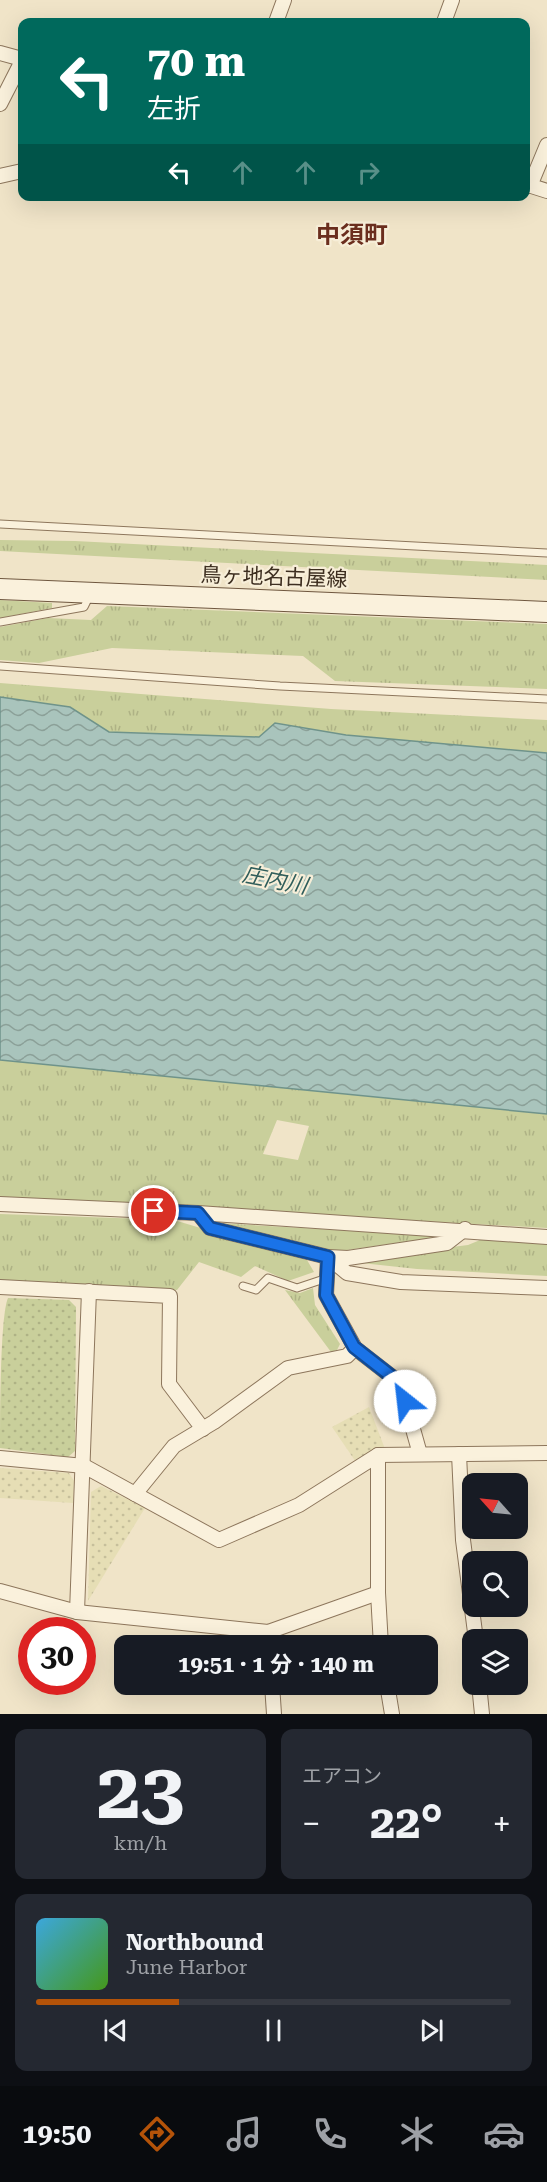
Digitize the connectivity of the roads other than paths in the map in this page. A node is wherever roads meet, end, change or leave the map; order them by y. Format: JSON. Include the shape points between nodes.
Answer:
{"nodes":[{"id":1,"x":284,"y":0,"type":"edge"},
{"id":2,"x":452,"y":0,"type":"edge"},
{"id":3,"x":277,"y":18,"type":"edge"},
{"id":4,"x":445,"y":18,"type":"edge"},
{"id":5,"x":0,"y":53,"type":"edge"},
{"id":6,"x":18,"y":59,"type":"edge"},
{"id":7,"x":18,"y":68,"type":"edge"},
{"id":8,"x":0,"y":104,"type":"edge"},
{"id":9,"x":547,"y":145,"type":"edge"},
{"id":10,"x":18,"y":172,"type":"edge"},
{"id":11,"x":0,"y":176,"type":"edge"},
{"id":12,"x":530,"y":181,"type":"edge"},
{"id":13,"x":530,"y":186,"type":"edge"},
{"id":14,"x":547,"y":191,"type":"edge"},
{"id":15,"x":0,"y":524,"type":"edge"},
{"id":16,"x":547,"y":553,"type":"edge"},
{"id":17,"x":0,"y":589,"type":"edge"},
{"id":18,"x":91,"y":593,"type":"junction"},
{"id":19,"x":547,"y":612,"type":"edge"},
{"id":20,"x":0,"y":622,"type":"edge"},
{"id":21,"x":0,"y":666,"type":"edge"},
{"id":22,"x":547,"y":699,"type":"edge"},
{"id":23,"x":0,"y":1204,"type":"edge"},
{"id":24,"x":198,"y":1213,"type":"junction"},
{"id":25,"x":465,"y":1229,"type":"junction"},
{"id":26,"x":547,"y":1237,"type":"edge"},
{"id":27,"x":328,"y":1257,"type":"junction"},
{"id":28,"x":327,"y":1278,"type":"junction"},
{"id":29,"x":243,"y":1286,"type":"dead end"},
{"id":30,"x":0,"y":1287,"type":"edge"},
{"id":31,"x":547,"y":1288,"type":"edge"},
{"id":32,"x":89,"y":1291,"type":"junction"},
{"id":33,"x":354,"y":1347,"type":"junction"},
{"id":34,"x":203,"y":1429,"type":"junction"},
{"id":35,"x":547,"y":1453,"type":"edge"},
{"id":36,"x":420,"y":1454,"type":"junction"},
{"id":37,"x":459,"y":1454,"type":"junction"},
{"id":38,"x":378,"y":1455,"type":"junction"},
{"id":39,"x":0,"y":1458,"type":"edge"},
{"id":40,"x":84,"y":1466,"type":"junction"},
{"id":41,"x":135,"y":1494,"type":"junction"},
{"id":42,"x":0,"y":1591,"type":"edge"},
{"id":43,"x":378,"y":1593,"type":"junction"},
{"id":44,"x":77,"y":1612,"type":"junction"},
{"id":45,"x":475,"y":1629,"type":"edge"},
{"id":46,"x":241,"y":1635,"type":"edge"},
{"id":47,"x":278,"y":1635,"type":"edge"},
{"id":48,"x":380,"y":1635,"type":"edge"},
{"id":49,"x":273,"y":1695,"type":"edge"},
{"id":50,"x":389,"y":1695,"type":"edge"},
{"id":51,"x":481,"y":1695,"type":"edge"},
{"id":52,"x":274,"y":1714,"type":"edge"},
{"id":53,"x":392,"y":1714,"type":"edge"},
{"id":54,"x":482,"y":1714,"type":"edge"}],
"edges":[{"from":1,"to":3,"type":"street"},
{"from":2,"to":4,"type":"street"},
{"from":5,"to":6,"type":"street"},
{"from":7,"to":8,"type":"street"},
{"from":9,"to":12,"type":"street"},
{"from":10,"to":11,"type":"street"},
{"from":13,"to":14,"type":"street"},
{"from":15,"to":16,"type":"lane"},
{"from":17,"to":18,"type":"main road","name":"鳥ヶ地名古屋線"},
{"from":18,"to":19,"type":"main road","name":"鳥ヶ地名古屋線"},
{"from":18,"to":20,"type":"lane","via":[[84,607]]},
{"from":21,"to":22,"type":"lane","via":[[280,686]]},
{"from":23,"to":24,"type":"street"},
{"from":24,"to":25,"type":"street"},
{"from":24,"to":27,"type":"street","via":[[210,1228]]},
{"from":25,"to":26,"type":"street"},
{"from":25,"to":27,"type":"street","via":[[447,1243],[348,1258]]},
{"from":27,"to":28,"type":"street"},
{"from":27,"to":31,"type":"street","via":[[347,1273],[401,1282]]},
{"from":28,"to":29,"type":"lane","via":[[297,1288],[268,1278],[256,1290]]},
{"from":28,"to":33,"type":"street","via":[[326,1295]]},
{"from":30,"to":32,"type":"street"},
{"from":32,"to":34,"type":"street","via":[[170,1296],[169,1384]]},
{"from":32,"to":40,"type":"street"},
{"from":33,"to":34,"type":"street","via":[[347,1356],[288,1368]]},
{"from":33,"to":36,"type":"street","via":[[400,1383]]},
{"from":34,"to":41,"type":"street","via":[[174,1446]]},
{"from":35,"to":37,"type":"street"},
{"from":36,"to":37,"type":"street"},
{"from":36,"to":38,"type":"street"},
{"from":37,"to":45,"type":"street","via":[[463,1540]]},
{"from":38,"to":41,"type":"street","via":[[299,1505],[219,1540]]},
{"from":38,"to":43,"type":"street"},
{"from":39,"to":40,"type":"street"},
{"from":40,"to":41,"type":"street"},
{"from":40,"to":44,"type":"street"},
{"from":42,"to":44,"type":"street"},
{"from":43,"to":47,"type":"street"},
{"from":43,"to":48,"type":"street"},
{"from":44,"to":46,"type":"street"},
{"from":49,"to":52,"type":"street"},
{"from":50,"to":53,"type":"street"},
{"from":51,"to":54,"type":"street"}]}
